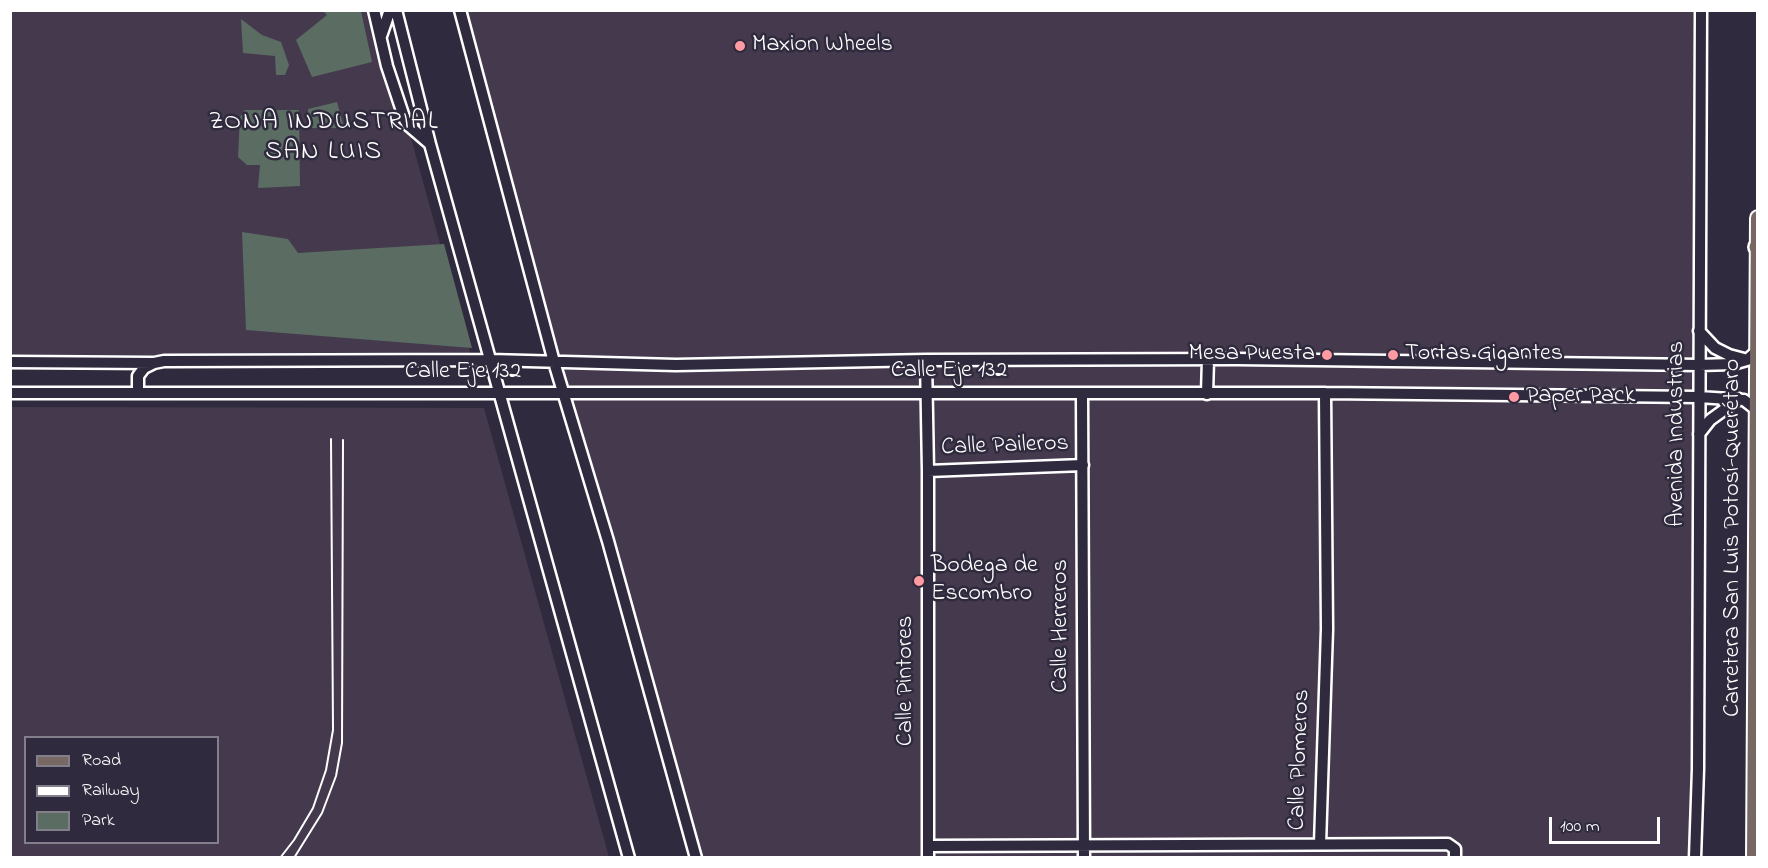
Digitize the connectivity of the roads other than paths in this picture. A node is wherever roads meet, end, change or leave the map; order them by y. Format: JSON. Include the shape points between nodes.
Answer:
{"nodes":[{"id":1,"x":374,"y":10,"type":"edge"},
{"id":2,"x":390,"y":10,"type":"edge"},
{"id":3,"x":396,"y":10,"type":"edge"},
{"id":4,"x":460,"y":10,"type":"edge"},
{"id":5,"x":1701,"y":10,"type":"edge"},
{"id":6,"x":381,"y":36,"type":"junction"},
{"id":7,"x":430,"y":144,"type":"junction"},
{"id":8,"x":1758,"y":218,"type":"edge"},
{"id":9,"x":1757,"y":246,"type":"edge"},
{"id":10,"x":1700,"y":331,"type":"junction"},
{"id":11,"x":1752,"y":355,"type":"edge"},
{"id":12,"x":1208,"y":358,"type":"junction"},
{"id":13,"x":490,"y":360,"type":"junction"},
{"id":14,"x":926,"y":360,"type":"junction"},
{"id":15,"x":10,"y":362,"type":"edge"},
{"id":16,"x":554,"y":362,"type":"junction"},
{"id":17,"x":154,"y":363,"type":"junction"},
{"id":18,"x":1699,"y":365,"type":"junction"},
{"id":19,"x":10,"y":393,"type":"edge"},
{"id":20,"x":138,"y":393,"type":"junction"},
{"id":21,"x":927,"y":393,"type":"junction"},
{"id":22,"x":1324,"y":393,"type":"junction"},
{"id":23,"x":500,"y":394,"type":"junction"},
{"id":24,"x":564,"y":394,"type":"junction"},
{"id":25,"x":1082,"y":394,"type":"junction"},
{"id":26,"x":1207,"y":394,"type":"junction"},
{"id":27,"x":1700,"y":397,"type":"junction"},
{"id":28,"x":1739,"y":399,"type":"junction"},
{"id":29,"x":1757,"y":410,"type":"edge"},
{"id":30,"x":1699,"y":435,"type":"junction"},
{"id":31,"x":1083,"y":465,"type":"junction"},
{"id":32,"x":928,"y":471,"type":"junction"},
{"id":33,"x":1320,"y":844,"type":"junction"},
{"id":34,"x":928,"y":846,"type":"junction"},
{"id":35,"x":1084,"y":852,"type":"edge"},
{"id":36,"x":629,"y":858,"type":"edge"},
{"id":37,"x":696,"y":858,"type":"edge"},
{"id":38,"x":928,"y":858,"type":"edge"},
{"id":39,"x":1455,"y":858,"type":"edge"},
{"id":40,"x":1695,"y":858,"type":"edge"},
{"id":41,"x":1754,"y":858,"type":"edge"}],
"edges":[{"from":1,"to":6,"type":"street"},
{"from":2,"to":6,"type":"street"},
{"from":3,"to":7,"type":"street"},
{"from":4,"to":16,"type":"street"},
{"from":5,"to":10,"type":"street","name":"Avenida Industrias"},
{"from":6,"to":7,"type":"street","via":[[405,120]]},
{"from":7,"to":13,"type":"street"},
{"from":8,"to":9,"type":"main road","name":"Carretera San Luis Potosí-Querétaro"},
{"from":9,"to":11,"type":"main road","name":"Carretera San Luis Potosí-Querétaro"},
{"from":10,"to":11,"type":"street","via":[[1715,348],[1729,355]]},
{"from":10,"to":18,"type":"street","name":"Avenida Industrias"},
{"from":11,"to":18,"type":"street","name":"Calle Eje 132","via":[[1732,364]]},
{"from":11,"to":29,"type":"main road","name":"Carretera San Luis Potosí-Querétaro"},
{"from":12,"to":14,"type":"street","name":"Calle Eje 132"},
{"from":12,"to":18,"type":"street","name":"Calle Eje 132"},
{"from":12,"to":26,"type":"street"},
{"from":13,"to":16,"type":"street","name":"Calle Eje 132"},
{"from":13,"to":17,"type":"street","name":"Calle Eje 132"},
{"from":13,"to":23,"type":"street"},
{"from":14,"to":16,"type":"street","name":"Calle Eje 132","via":[[676,365]]},
{"from":14,"to":21,"type":"street","name":"Calle Pintores"},
{"from":15,"to":17,"type":"street","name":"Calle Eje 132"},
{"from":16,"to":24,"type":"street"},
{"from":17,"to":20,"type":"street","via":[[138,376]]},
{"from":18,"to":27,"type":"street","name":"Avenida Industrias"},
{"from":19,"to":20,"type":"street","name":"Calle Eje 132"},
{"from":20,"to":23,"type":"street","name":"Calle Eje 132"},
{"from":21,"to":24,"type":"street","name":"Calle Eje 132"},
{"from":21,"to":25,"type":"street","name":"Calle Eje 132"},
{"from":21,"to":32,"type":"street","name":"Calle Pintores"},
{"from":22,"to":26,"type":"street","name":"Calle Eje 132"},
{"from":22,"to":27,"type":"street","name":"Calle Eje 132"},
{"from":22,"to":33,"type":"street","name":"Calle Plomeros","via":[[1327,629]]},
{"from":23,"to":24,"type":"street","name":"Calle Eje 132"},
{"from":23,"to":36,"type":"street"},
{"from":24,"to":37,"type":"street"},
{"from":25,"to":26,"type":"street","name":"Calle Eje 132"},
{"from":25,"to":31,"type":"street","name":"Calle Herreros"},
{"from":27,"to":28,"type":"street","name":"Calle Eje 132"},
{"from":27,"to":30,"type":"street","name":"Avenida Industrias"},
{"from":28,"to":29,"type":"street","name":"Calle Eje 132"},
{"from":28,"to":30,"type":"street","via":[[1710,420]]},
{"from":29,"to":41,"type":"main road","name":"Carretera San Luis Potosí-Querétaro"},
{"from":30,"to":40,"type":"street","name":"Avenida Industrias"},
{"from":31,"to":32,"type":"street","name":"Calle Paileros"},
{"from":31,"to":35,"type":"street","name":"Calle Herreros"},
{"from":32,"to":34,"type":"street","name":"Calle Pintores"},
{"from":33,"to":35,"type":"street","name":"Calle Plomeros"},
{"from":33,"to":39,"type":"street","via":[[1448,844],[1455,849]]},
{"from":34,"to":35,"type":"street","name":"Calle Plomeros"},
{"from":34,"to":38,"type":"street","name":"Calle Pintores"}]}
